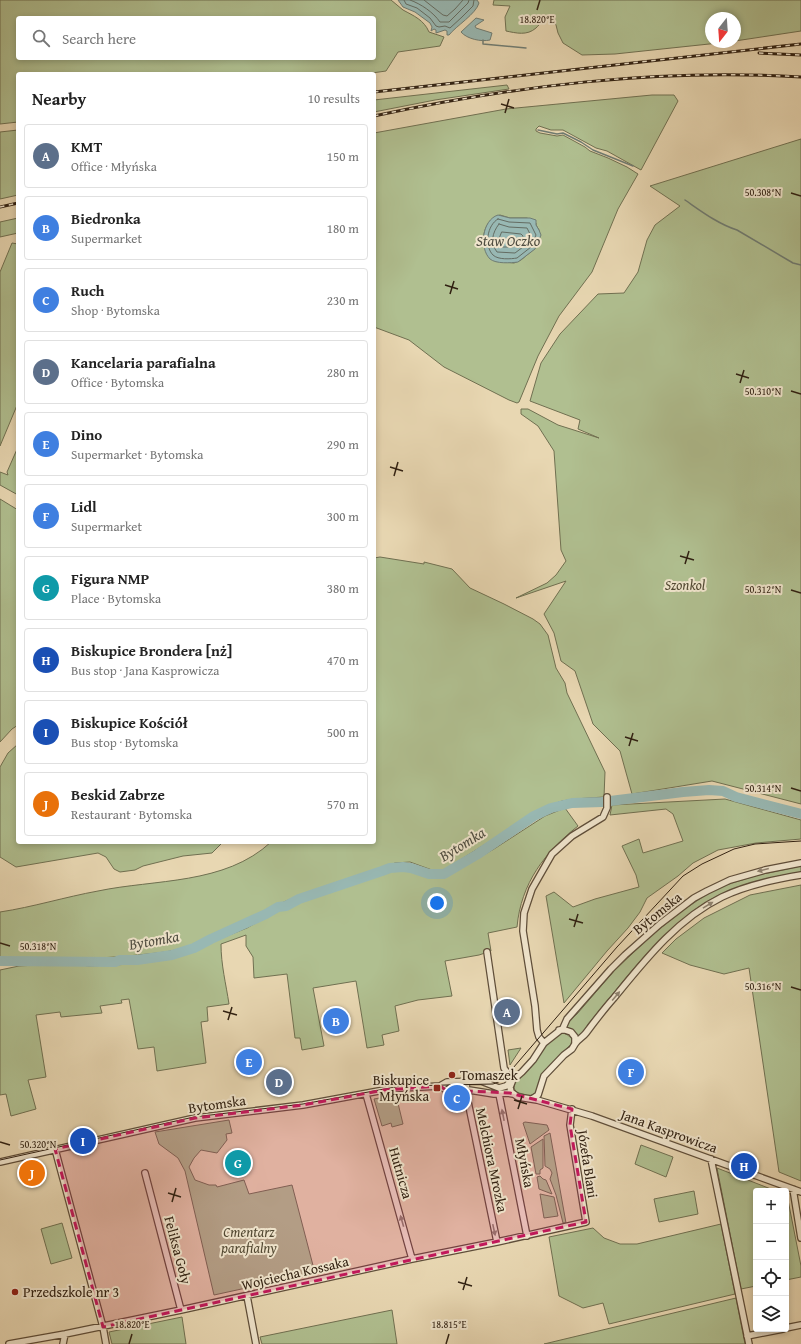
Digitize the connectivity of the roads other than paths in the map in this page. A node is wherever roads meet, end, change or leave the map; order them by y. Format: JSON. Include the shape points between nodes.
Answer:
{"nodes":[{"id":1,"x":606,"y":797,"type":"dead end"},
{"id":2,"x":801,"y":863,"type":"edge"},
{"id":3,"x":801,"y":875,"type":"edge"},
{"id":4,"x":487,"y":952,"type":"dead end"},
{"id":5,"x":559,"y":1030,"type":"junction"},
{"id":6,"x":544,"y":1043,"type":"junction"},
{"id":7,"x":575,"y":1044,"type":"junction"},
{"id":8,"x":513,"y":1080,"type":"junction"},
{"id":9,"x":466,"y":1081,"type":"junction"},
{"id":10,"x":440,"y":1086,"type":"junction"},
{"id":11,"x":466,"y":1090,"type":"junction"},
{"id":12,"x":540,"y":1090,"type":"junction"},
{"id":13,"x":366,"y":1094,"type":"junction"},
{"id":14,"x":499,"y":1094,"type":"junction"},
{"id":15,"x":513,"y":1094,"type":"junction"},
{"id":16,"x":530,"y":1099,"type":"junction"},
{"id":17,"x":549,"y":1104,"type":"junction"},
{"id":18,"x":572,"y":1110,"type":"junction"},
{"id":19,"x":54,"y":1149,"type":"junction"},
{"id":20,"x":711,"y":1159,"type":"junction"},
{"id":21,"x":0,"y":1162,"type":"edge"},
{"id":22,"x":145,"y":1173,"type":"dead end"},
{"id":23,"x":793,"y":1189,"type":"junction"},
{"id":24,"x":801,"y":1192,"type":"edge"},
{"id":25,"x":586,"y":1222,"type":"joint"},
{"id":26,"x":527,"y":1236,"type":"junction"},
{"id":27,"x":801,"y":1238,"type":"edge"},
{"id":28,"x":497,"y":1242,"type":"junction"},
{"id":29,"x":412,"y":1259,"type":"junction"},
{"id":30,"x":247,"y":1296,"type":"junction"},
{"id":31,"x":181,"y":1310,"type":"junction"},
{"id":32,"x":801,"y":1325,"type":"edge"},
{"id":33,"x":103,"y":1327,"type":"junction"},
{"id":34,"x":789,"y":1327,"type":"edge"},
{"id":35,"x":768,"y":1332,"type":"edge"},
{"id":36,"x":65,"y":1334,"type":"junction"},
{"id":37,"x":748,"y":1336,"type":"junction"},
{"id":38,"x":27,"y":1342,"type":"edge"},
{"id":39,"x":9,"y":1344,"type":"edge"},
{"id":40,"x":63,"y":1344,"type":"edge"},
{"id":41,"x":106,"y":1344,"type":"edge"},
{"id":42,"x":256,"y":1344,"type":"edge"},
{"id":43,"x":749,"y":1344,"type":"edge"}],
"edges":[{"from":1,"to":6,"type":"street","via":[[607,804],[603,817],[572,836],[552,854],[532,889],[524,913],[523,931],[537,1030]]},
{"from":2,"to":5,"type":"street","name":"Bytomska","one_way":true,"via":[[730,880],[694,898],[625,955]]},
{"from":7,"to":3,"type":"street","name":"Bytomska","one_way":true,"via":[[658,947],[690,918],[712,902],[731,893]]},
{"from":4,"to":8,"type":"street","via":[[504,1068]]},
{"from":5,"to":6,"type":"street","name":"Bytomska"},
{"from":5,"to":7,"type":"street","via":[[571,1032],[575,1037]]},
{"from":6,"to":8,"type":"street","name":"Bytomska","via":[[533,1060]]},
{"from":7,"to":12,"type":"street","name":"Bytomska","via":[[544,1076]]},
{"from":8,"to":9,"type":"street","name":"Bytomska","via":[[499,1088],[484,1082]]},
{"from":8,"to":15,"type":"street"},
{"from":9,"to":10,"type":"street","name":"Bytomska","via":[[447,1082]]},
{"from":9,"to":11,"type":"street","name":"Melchiora Mrozka"},
{"from":10,"to":11,"type":"street","name":"Bytomska","via":[[446,1090]]},
{"from":10,"to":13,"type":"street","name":"Bytomska","via":[[401,1088]]},
{"from":11,"to":14,"type":"street","name":"Bytomska"},
{"from":11,"to":28,"type":"street","name":"Melchiora Mrozka","one_way":true},
{"from":12,"to":16,"type":"street","via":[[538,1095]]},
{"from":12,"to":17,"type":"street","via":[[542,1097]]},
{"from":13,"to":19,"type":"street","name":"Bytomska","via":[[303,1105],[194,1118]]},
{"from":29,"to":13,"type":"street","name":"Hutnicza","one_way":true},
{"from":14,"to":15,"type":"street","name":"Bytomska"},
{"from":26,"to":14,"type":"street","name":"Młyńska","one_way":true},
{"from":15,"to":16,"type":"street","name":"Bytomska"},
{"from":16,"to":17,"type":"street","name":"Jana Kasprowicza"},
{"from":17,"to":18,"type":"street","name":"Jana Kasprowicza"},
{"from":18,"to":20,"type":"street","name":"Jana Kasprowicza"},
{"from":18,"to":25,"type":"street","name":"Józefa Blani","via":[[570,1125]]},
{"from":19,"to":21,"type":"street","name":"Bytomska"},
{"from":19,"to":33,"type":"street"},
{"from":20,"to":23,"type":"street","name":"Jana Kasprowicza"},
{"from":20,"to":37,"type":"street"},
{"from":22,"to":31,"type":"street","name":"Feliksa Goły"},
{"from":23,"to":24,"type":"street","name":"Jana Kasprowicza"},
{"from":23,"to":27,"type":"street"},
{"from":25,"to":26,"type":"street","name":"Wojciecha Kossaka"},
{"from":26,"to":28,"type":"street","name":"Wojciecha Kossaka"},
{"from":28,"to":29,"type":"street","name":"Wojciecha Kossaka"},
{"from":29,"to":30,"type":"street","name":"Wojciecha Kossaka"},
{"from":30,"to":31,"type":"street","name":"Wojciecha Kossaka"},
{"from":30,"to":42,"type":"street"},
{"from":31,"to":33,"type":"street","name":"Wojciecha Kossaka"},
{"from":32,"to":34,"type":"street"},
{"from":33,"to":36,"type":"street","name":"Wojciecha Kossaka"},
{"from":33,"to":41,"type":"street"},
{"from":35,"to":37,"type":"street"},
{"from":36,"to":38,"type":"street","name":"Wojciecha Kossaka"},
{"from":36,"to":40,"type":"street"},
{"from":37,"to":43,"type":"street"},
{"from":38,"to":39,"type":"street","name":"Wojciecha Kossaka"}]}
